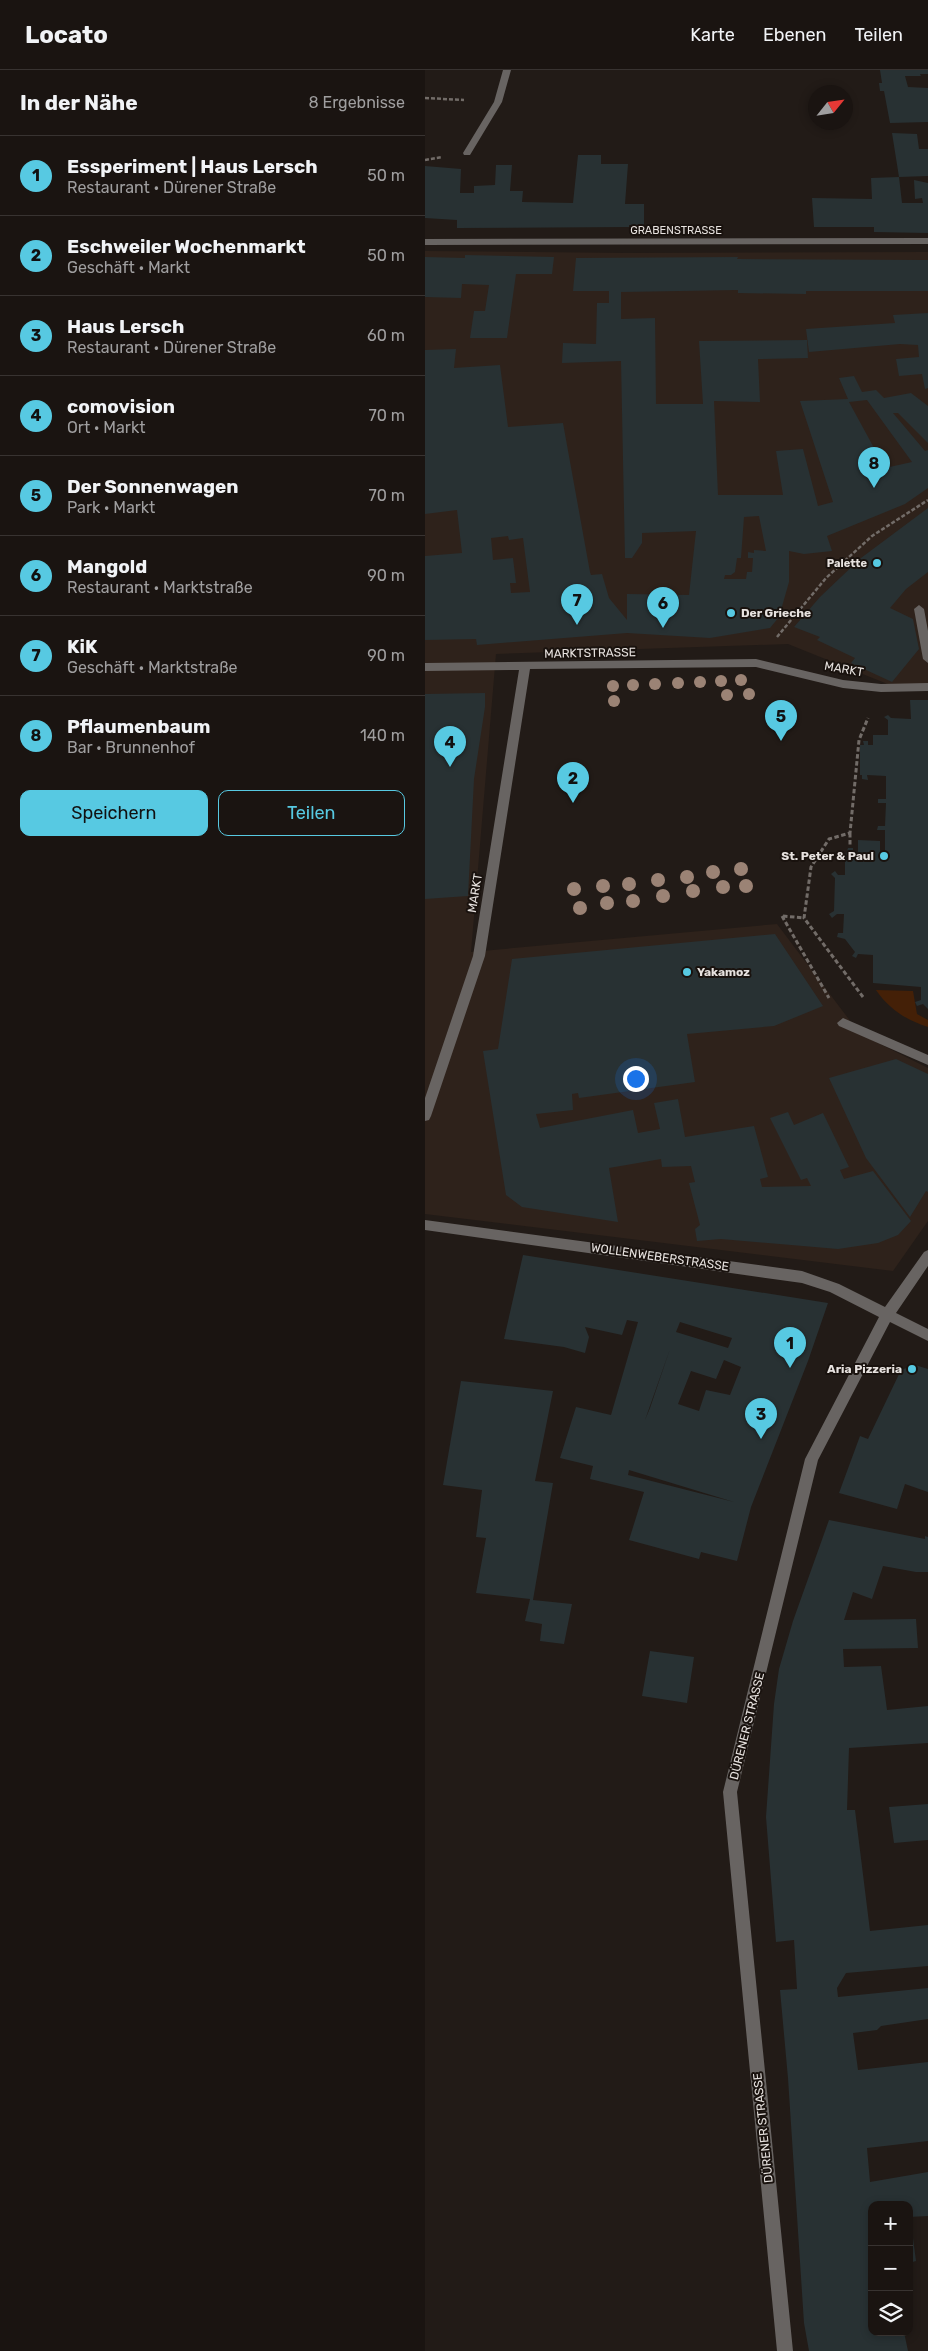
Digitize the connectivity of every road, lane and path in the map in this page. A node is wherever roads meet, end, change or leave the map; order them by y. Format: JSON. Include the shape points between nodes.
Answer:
{"nodes":[{"id":1,"x":507,"y":70,"type":"edge"},
{"id":2,"x":467,"y":153,"type":"dead end"},
{"id":3,"x":928,"y":241,"type":"edge"},
{"id":4,"x":425,"y":242,"type":"edge"},
{"id":5,"x":928,"y":500,"type":"edge"},
{"id":6,"x":919,"y":609,"type":"dead end"},
{"id":7,"x":928,"y":658,"type":"edge"},
{"id":8,"x":756,"y":662,"type":"junction"},
{"id":9,"x":525,"y":666,"type":"junction"},
{"id":10,"x":425,"y":667,"type":"edge"},
{"id":11,"x":928,"y":687,"type":"edge"},
{"id":12,"x":881,"y":688,"type":"junction"},
{"id":13,"x":850,"y":833,"type":"junction"},
{"id":14,"x":850,"y":847,"type":"dead end"},
{"id":15,"x":804,"y":918,"type":"junction"},
{"id":16,"x":869,"y":1005,"type":"dead end"},
{"id":17,"x":843,"y":1023,"type":"joint"},
{"id":18,"x":928,"y":1060,"type":"edge"},
{"id":19,"x":425,"y":1116,"type":"edge"},
{"id":20,"x":425,"y":1225,"type":"edge"},
{"id":21,"x":928,"y":1256,"type":"edge"},
{"id":22,"x":887,"y":1315,"type":"junction"},
{"id":23,"x":928,"y":1335,"type":"edge"},
{"id":24,"x":785,"y":2351,"type":"edge"}],
"edges":[{"from":1,"to":2,"type":"street","via":[[498,102]]},
{"from":3,"to":4,"type":"street","name":"GRABENSTRASSE"},
{"from":5,"to":8,"type":"path","via":[[872,536],[826,578]]},
{"from":6,"to":7,"type":"street"},
{"from":8,"to":9,"type":"street","name":"MARKTSTRASSE"},
{"from":8,"to":12,"type":"street","name":"MARKT","via":[[843,684]]},
{"from":9,"to":10,"type":"street","name":"MARKTSTRASSE"},
{"from":9,"to":19,"type":"street","name":"MARKT","via":[[479,956]]},
{"from":11,"to":12,"type":"street","name":"MARKT"},
{"from":12,"to":13,"type":"path","via":[[859,740]]},
{"from":13,"to":14,"type":"path"},
{"from":13,"to":15,"type":"path","via":[[829,839],[811,868]]},
{"from":15,"to":16,"type":"path"},
{"from":15,"to":17,"type":"path","via":[[782,916]]},
{"from":17,"to":18,"type":"street"},
{"from":20,"to":22,"type":"street","name":"WOLLENWEBERSTRASSE","via":[[803,1276]]},
{"from":21,"to":22,"type":"street","name":"DÜRENER STRASSE"},
{"from":22,"to":23,"type":"street","name":"WOLLENWEBERSTRASSE"},
{"from":22,"to":24,"type":"street","name":"DÜRENER STRASSE","via":[[811,1459],[731,1792]]}]}
